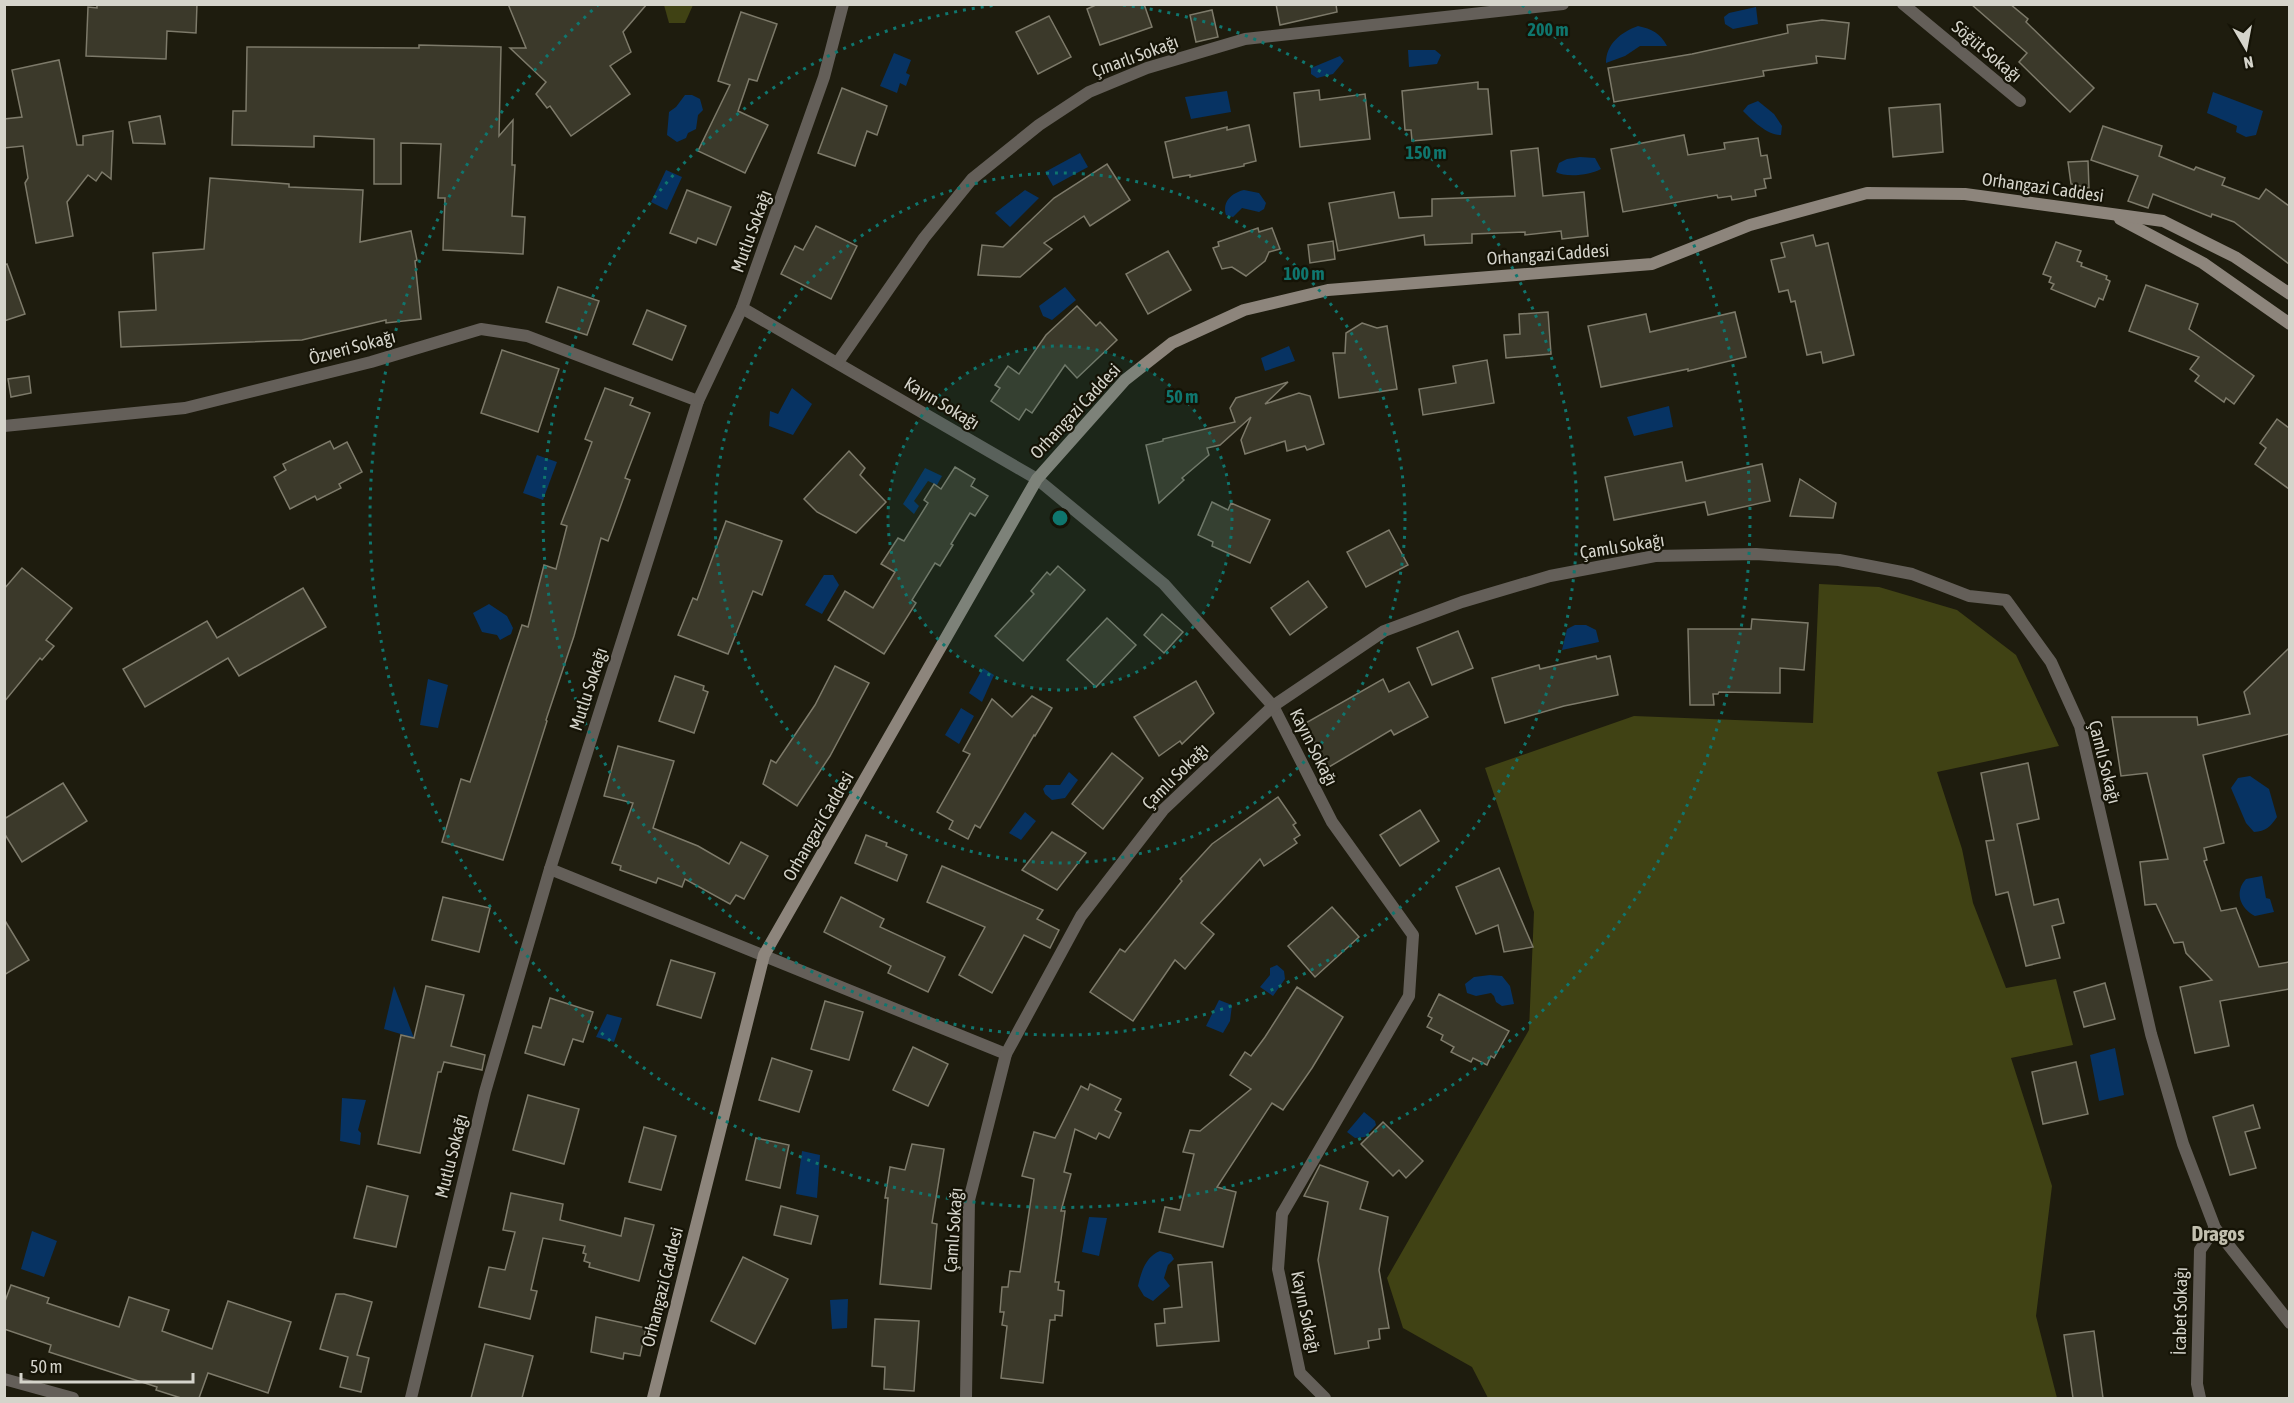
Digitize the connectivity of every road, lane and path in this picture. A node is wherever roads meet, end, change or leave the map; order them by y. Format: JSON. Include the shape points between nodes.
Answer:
{"nodes":[{"id":1,"x":843,"y":4,"type":"edge"},
{"id":2,"x":1563,"y":4,"type":"edge"},
{"id":3,"x":1903,"y":4,"type":"edge"},
{"id":4,"x":2020,"y":101,"type":"dead end"},
{"id":5,"x":2114,"y":216,"type":"junction"},
{"id":6,"x":2289,"y":294,"type":"edge"},
{"id":7,"x":742,"y":308,"type":"junction"},
{"id":8,"x":2289,"y":324,"type":"edge"},
{"id":9,"x":838,"y":362,"type":"junction"},
{"id":10,"x":698,"y":401,"type":"junction"},
{"id":11,"x":4,"y":426,"type":"edge"},
{"id":12,"x":1037,"y":479,"type":"junction"},
{"id":13,"x":1273,"y":706,"type":"junction"},
{"id":14,"x":550,"y":869,"type":"junction"},
{"id":15,"x":764,"y":955,"type":"junction"},
{"id":16,"x":1006,"y":1054,"type":"junction"},
{"id":17,"x":2216,"y":1228,"type":"junction"},
{"id":18,"x":2289,"y":1323,"type":"edge"},
{"id":19,"x":4,"y":1378,"type":"edge"},
{"id":20,"x":73,"y":1398,"type":"edge"},
{"id":21,"x":411,"y":1398,"type":"edge"},
{"id":22,"x":652,"y":1398,"type":"edge"},
{"id":23,"x":966,"y":1398,"type":"edge"},
{"id":24,"x":1325,"y":1398,"type":"edge"},
{"id":25,"x":2200,"y":1398,"type":"edge"}],
"edges":[{"from":1,"to":7,"type":"street","name":"Mutlu Sokağı","via":[[824,77]]},
{"from":2,"to":9,"type":"street","name":"Çınarlı Sokağı","via":[[1245,39],[1147,68],[1089,92],[1039,125],[972,179],[924,238]]},
{"from":3,"to":4,"type":"street","name":"Söğüt Sokağı"},
{"from":5,"to":6,"type":"street","name":"Orhangazi Caddesi","via":[[2163,221],[2235,257]]},
{"from":5,"to":8,"type":"street","name":"Orhangazi Caddesi","via":[[2203,262]]},
{"from":5,"to":12,"type":"street","name":"Orhangazi Caddesi","via":[[1965,194],[1867,193],[1750,225],[1652,264],[1328,290],[1244,310],[1172,343],[1125,380]]},
{"from":7,"to":9,"type":"street","name":"Kayın Sokağı"},
{"from":7,"to":10,"type":"street","name":"Mutlu Sokağı"},
{"from":9,"to":12,"type":"street","name":"Kayın Sokağı"},
{"from":10,"to":11,"type":"street","name":"Özveri Sokağı","via":[[527,336],[481,329],[371,362],[185,408]]},
{"from":10,"to":14,"type":"street","name":"Mutlu Sokağı"},
{"from":12,"to":13,"type":"street","name":"Kayın Sokağı","via":[[1164,584]]},
{"from":12,"to":15,"type":"street","name":"Orhangazi Caddesi"},
{"from":13,"to":16,"type":"street","name":"Çamlı Sokağı","via":[[1163,810],[1088,907]]},
{"from":13,"to":17,"type":"street","name":"Çamlı Sokağı","via":[[1384,631],[1550,576],[1655,556],[1756,554],[1839,560],[1912,574],[1969,596],[2006,600],[2051,662],[2080,726],[2151,1034],[2183,1144]]},
{"from":13,"to":24,"type":"street","name":"Kayın Sokağı","via":[[1332,822],[1413,935],[1409,996],[1282,1214],[1278,1269],[1300,1372]]},
{"from":14,"to":15,"type":"street"},
{"from":14,"to":21,"type":"street","name":"Mutlu Sokağı","via":[[485,1092]]},
{"from":15,"to":16,"type":"street"},
{"from":15,"to":22,"type":"street","name":"Orhangazi Caddesi"},
{"from":16,"to":23,"type":"street","name":"Çamlı Sokağı","via":[[969,1200]]},
{"from":17,"to":18,"type":"street","name":"Çamlı Sokağı"},
{"from":17,"to":25,"type":"street","name":"İcabet Sokağı","via":[[2200,1250]]},
{"from":19,"to":20,"type":"street"}]}
